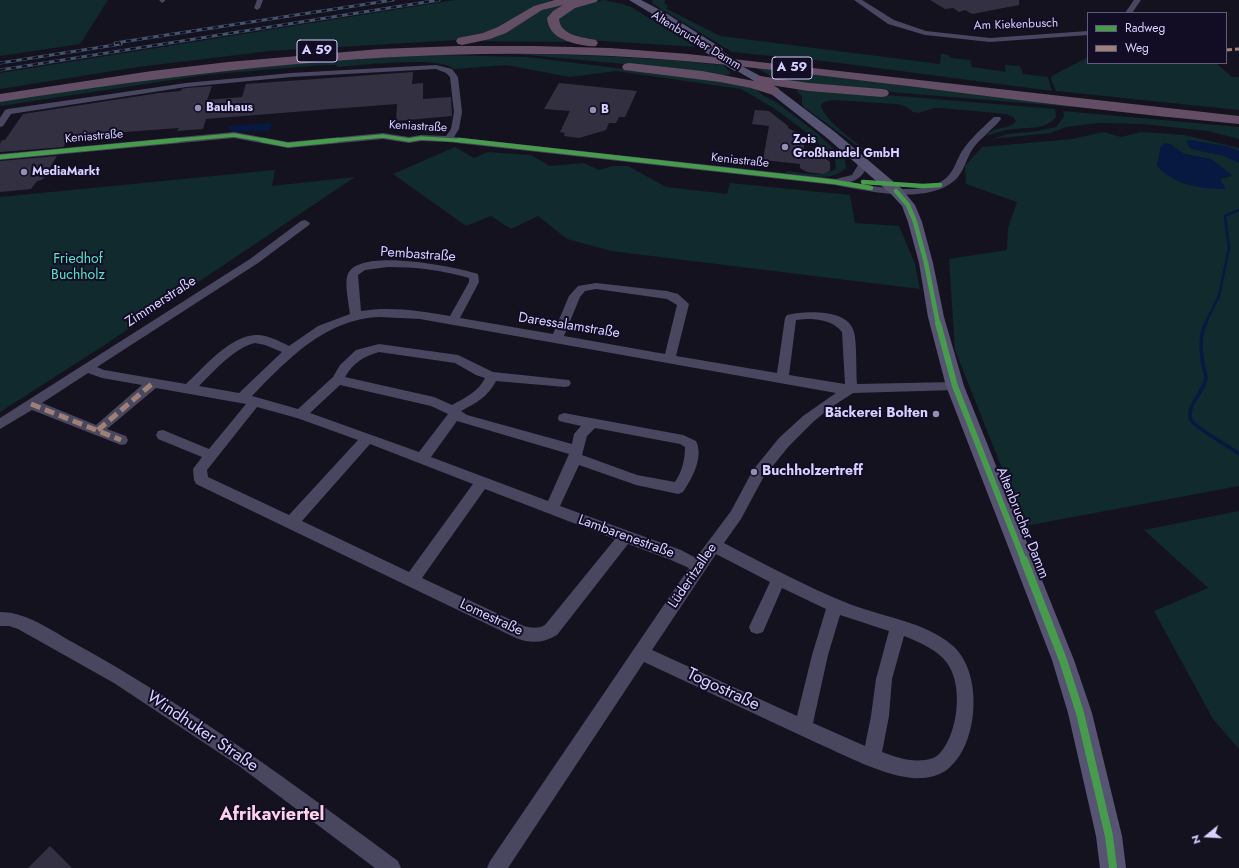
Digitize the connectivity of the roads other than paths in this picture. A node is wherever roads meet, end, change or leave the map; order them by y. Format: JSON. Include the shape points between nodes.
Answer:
{"nodes":[{"id":1,"x":260,"y":0,"type":"edge"},
{"id":2,"x":568,"y":0,"type":"edge"},
{"id":3,"x":592,"y":0,"type":"edge"},
{"id":4,"x":626,"y":0,"type":"edge"},
{"id":5,"x":634,"y":0,"type":"edge"},
{"id":6,"x":858,"y":0,"type":"edge"},
{"id":7,"x":1138,"y":0,"type":"edge"},
{"id":8,"x":644,"y":3,"type":"edge"},
{"id":9,"x":257,"y":8,"type":"dead end"},
{"id":10,"x":1129,"y":12,"type":"edge"},
{"id":11,"x":1087,"y":33,"type":"edge"},
{"id":12,"x":429,"y":45,"type":"junction"},
{"id":13,"x":607,"y":46,"type":"junction"},
{"id":14,"x":713,"y":49,"type":"junction"},
{"id":15,"x":401,"y":52,"type":"junction"},
{"id":16,"x":742,"y":68,"type":"junction"},
{"id":17,"x":716,"y":78,"type":"junction"},
{"id":18,"x":760,"y":80,"type":"junction"},
{"id":19,"x":809,"y":87,"type":"junction"},
{"id":20,"x":0,"y":92,"type":"edge"},
{"id":21,"x":775,"y":92,"type":"junction"},
{"id":22,"x":894,"y":95,"type":"dead end"},
{"id":23,"x":910,"y":96,"type":"dead end"},
{"id":24,"x":0,"y":98,"type":"edge"},
{"id":25,"x":787,"y":101,"type":"junction"},
{"id":26,"x":4,"y":113,"type":"edge"},
{"id":27,"x":1239,"y":114,"type":"edge"},
{"id":28,"x":1182,"y":115,"type":"junction"},
{"id":29,"x":998,"y":119,"type":"dead end"},
{"id":30,"x":1239,"y":120,"type":"edge"},
{"id":31,"x":0,"y":124,"type":"edge"},
{"id":32,"x":448,"y":139,"type":"junction"},
{"id":33,"x":0,"y":157,"type":"edge"},
{"id":34,"x":864,"y":162,"type":"junction"},
{"id":35,"x":834,"y":182,"type":"junction"},
{"id":36,"x":891,"y":188,"type":"junction"},
{"id":37,"x":306,"y":223,"type":"dead end"},
{"id":38,"x":356,"y":316,"type":"junction"},
{"id":39,"x":453,"y":321,"type":"junction"},
{"id":40,"x":557,"y":338,"type":"junction"},
{"id":41,"x":290,"y":351,"type":"junction"},
{"id":42,"x":670,"y":358,"type":"junction"},
{"id":43,"x":88,"y":368,"type":"junction"},
{"id":44,"x":492,"y":376,"type":"junction"},
{"id":45,"x":782,"y":379,"type":"junction"},
{"id":46,"x":338,"y":380,"type":"junction"},
{"id":47,"x":153,"y":383,"type":"junction"},
{"id":48,"x":565,"y":383,"type":"dead end"},
{"id":49,"x":955,"y":386,"type":"junction"},
{"id":50,"x":188,"y":388,"type":"junction"},
{"id":51,"x":850,"y":389,"type":"junction"},
{"id":52,"x":248,"y":399,"type":"junction"},
{"id":53,"x":31,"y":404,"type":"junction"},
{"id":54,"x":454,"y":412,"type":"junction"},
{"id":55,"x":300,"y":414,"type":"junction"},
{"id":56,"x":564,"y":418,"type":"dead end"},
{"id":57,"x":592,"y":423,"type":"junction"},
{"id":58,"x":0,"y":424,"type":"edge"},
{"id":59,"x":98,"y":430,"type":"junction"},
{"id":60,"x":163,"y":435,"type":"dead end"},
{"id":61,"x":368,"y":438,"type":"junction"},
{"id":62,"x":121,"y":440,"type":"dead end"},
{"id":63,"x":210,"y":455,"type":"junction"},
{"id":64,"x":576,"y":455,"type":"junction"},
{"id":65,"x":422,"y":459,"type":"junction"},
{"id":66,"x":482,"y":483,"type":"junction"},
{"id":67,"x":552,"y":509,"type":"junction"},
{"id":68,"x":292,"y":522,"type":"junction"},
{"id":69,"x":624,"y":537,"type":"junction"},
{"id":70,"x":714,"y":545,"type":"junction"},
{"id":71,"x":699,"y":566,"type":"junction"},
{"id":72,"x":779,"y":579,"type":"junction"},
{"id":73,"x":411,"y":581,"type":"junction"},
{"id":74,"x":835,"y":606,"type":"junction"},
{"id":75,"x":0,"y":619,"type":"edge"},
{"id":76,"x":757,"y":627,"type":"dead end"},
{"id":77,"x":898,"y":628,"type":"junction"},
{"id":78,"x":642,"y":653,"type":"junction"},
{"id":79,"x":803,"y":727,"type":"junction"},
{"id":80,"x":872,"y":757,"type":"junction"},
{"id":81,"x":391,"y":868,"type":"edge"},
{"id":82,"x":497,"y":868,"type":"edge"},
{"id":83,"x":1113,"y":868,"type":"edge"}],
"edges":[{"from":1,"to":9,"type":"street"},
{"from":2,"to":12,"type":"highway","via":[[538,8],[502,30],[486,36]]},
{"from":3,"to":13,"type":"highway","via":[[567,6],[553,18],[553,22],[566,36]]},
{"from":4,"to":14,"type":"main road","name":"Altenbrucher Damm"},
{"from":5,"to":8,"type":"main road","name":"Altenbrucher Damm"},
{"from":6,"to":11,"type":"street","name":"Am Kiekenbusch","via":[[891,22],[925,33],[990,40]]},
{"from":7,"to":10,"type":"street"},
{"from":8,"to":14,"type":"main road","name":"Altenbrucher Damm"},
{"from":12,"to":13,"type":"highway","number":"A 59"},
{"from":12,"to":20,"type":"highway","number":"A 59","via":[[321,51],[206,62]]},
{"from":13,"to":27,"type":"highway","number":"A 59","via":[[698,52]]},
{"from":14,"to":16,"type":"main road","name":"Altenbrucher Damm"},
{"from":15,"to":17,"type":"highway","via":[[528,56]]},
{"from":15,"to":24,"type":"highway","number":"A 59","via":[[320,56],[206,67]]},
{"from":15,"to":28,"type":"highway","number":"A 59","via":[[538,50],[703,58]]},
{"from":16,"to":17,"type":"highway","via":[[737,75]]},
{"from":16,"to":18,"type":"main road","name":"Altenbrucher Damm"},
{"from":17,"to":21,"type":"highway","via":[[751,84]]},
{"from":18,"to":19,"type":"highway"},
{"from":18,"to":21,"type":"main road","name":"Altenbrucher Damm"},
{"from":19,"to":22,"type":"highway"},
{"from":19,"to":25,"type":"highway","via":[[791,91]]},
{"from":21,"to":25,"type":"main road","name":"Altenbrucher Damm"},
{"from":23,"to":28,"type":"highway","via":[[1096,111]]},
{"from":25,"to":34,"type":"main road","name":"Altenbrucher Damm"},
{"from":26,"to":31,"type":"street","name":"Keniastraße"},
{"from":26,"to":32,"type":"street","name":"Keniastraße","via":[[186,85],[299,74],[436,67],[449,71],[454,78],[458,112],[454,129]]},
{"from":28,"to":30,"type":"highway","number":"A 59"},
{"from":29,"to":36,"type":"street","via":[[971,145],[950,179],[923,190]]},
{"from":32,"to":33,"type":"street","name":"Keniastraße","via":[[409,140],[383,136],[288,145],[234,135]]},
{"from":32,"to":35,"type":"street","name":"Keniastraße"},
{"from":34,"to":35,"type":"street","name":"Keniastraße","via":[[858,175]]},
{"from":34,"to":36,"type":"main road","name":"Altenbrucher Damm"},
{"from":35,"to":36,"type":"street","name":"Keniastraße"},
{"from":36,"to":49,"type":"main road","name":"Altenbrucher Damm","via":[[919,238],[936,317]]},
{"from":37,"to":43,"type":"street","name":"Zimmerstraße","via":[[254,261]]},
{"from":38,"to":39,"type":"street","name":"Daressalamstraße","via":[[391,313]]},
{"from":38,"to":39,"type":"street","name":"Pembastraße","via":[[353,274],[364,267],[395,264],[438,268],[474,276],[474,282]]},
{"from":38,"to":41,"type":"street","name":"Daressalamstraße","via":[[321,330]]},
{"from":39,"to":40,"type":"street","name":"Daressalamstraße"},
{"from":40,"to":42,"type":"street","name":"Daressalamstraße"},
{"from":40,"to":42,"type":"street","via":[[575,296],[582,288],[596,286],[667,295],[683,304]]},
{"from":41,"to":50,"type":"street","via":[[259,339],[248,339],[237,345]]},
{"from":41,"to":52,"type":"street","name":"Daressalamstraße"},
{"from":42,"to":45,"type":"street","name":"Daressalamstraße"},
{"from":43,"to":47,"type":"street","name":"Lambarenestraße","via":[[102,374]]},
{"from":43,"to":53,"type":"street","name":"Zimmerstraße"},
{"from":44,"to":46,"type":"street","via":[[458,359],[379,348],[360,353],[344,368]]},
{"from":44,"to":48,"type":"street"},
{"from":44,"to":54,"type":"street","via":[[486,389]]},
{"from":45,"to":51,"type":"street","name":"Daressalamstraße"},
{"from":45,"to":51,"type":"street","via":[[791,318],[806,314],[836,319],[848,330]]},
{"from":46,"to":54,"type":"street","via":[[434,402]]},
{"from":46,"to":55,"type":"street"},
{"from":47,"to":50,"type":"street","name":"Lambarenestraße"},
{"from":47,"to":59,"type":"street"},
{"from":49,"to":51,"type":"street"},
{"from":49,"to":83,"type":"main road","name":"Altenbrucher Damm","via":[[1063,660],[1080,713],[1109,836]]},
{"from":50,"to":52,"type":"street","name":"Lambarenestraße"},
{"from":51,"to":70,"type":"street","name":"Lüderitzallee","via":[[808,419],[776,450],[758,474],[736,515]]},
{"from":52,"to":55,"type":"street","name":"Lambarenestraße"},
{"from":52,"to":63,"type":"street","name":"Lomestraße"},
{"from":53,"to":58,"type":"street","name":"Zimmerstraße"},
{"from":53,"to":59,"type":"street"},
{"from":54,"to":64,"type":"street","via":[[463,419]]},
{"from":54,"to":65,"type":"street"},
{"from":55,"to":61,"type":"street","name":"Lambarenestraße"},
{"from":56,"to":57,"type":"street"},
{"from":57,"to":64,"type":"street","via":[[581,434]]},
{"from":57,"to":64,"type":"street","via":[[683,440],[691,444],[692,452],[683,482],[678,488],[636,480]]},
{"from":59,"to":62,"type":"street"},
{"from":60,"to":63,"type":"street"},
{"from":61,"to":65,"type":"street","name":"Lambarenestraße"},
{"from":61,"to":68,"type":"street"},
{"from":63,"to":68,"type":"street","name":"Lomestraße","via":[[200,469],[202,480]]},
{"from":64,"to":67,"type":"street"},
{"from":65,"to":66,"type":"street","name":"Lambarenestraße"},
{"from":66,"to":67,"type":"street","name":"Lambarenestraße"},
{"from":66,"to":73,"type":"street"},
{"from":67,"to":69,"type":"street","name":"Lambarenestraße"},
{"from":68,"to":73,"type":"street","name":"Lomestraße"},
{"from":69,"to":71,"type":"street","name":"Lambarenestraße"},
{"from":69,"to":73,"type":"street","name":"Lomestraße","via":[[551,630],[543,635],[522,633]]},
{"from":70,"to":71,"type":"street","name":"Lüderitzallee"},
{"from":70,"to":72,"type":"street","name":"Togostraße"},
{"from":71,"to":78,"type":"street","name":"Lüderitzallee"},
{"from":72,"to":74,"type":"street","name":"Togostraße"},
{"from":72,"to":76,"type":"street"},
{"from":74,"to":77,"type":"street","name":"Togostraße"},
{"from":74,"to":79,"type":"street"},
{"from":75,"to":81,"type":"street","name":"Windhuker Straße","via":[[22,623],[120,677],[245,760]]},
{"from":77,"to":80,"type":"street","via":[[884,679]]},
{"from":77,"to":80,"type":"street","name":"Togostraße","via":[[934,642],[949,653],[960,671],[966,716],[954,749],[938,766],[923,769],[906,768]]},
{"from":78,"to":79,"type":"street","name":"Togostraße"},
{"from":78,"to":82,"type":"street","name":"Lüderitzallee"},
{"from":79,"to":80,"type":"street","name":"Togostraße"}]}
